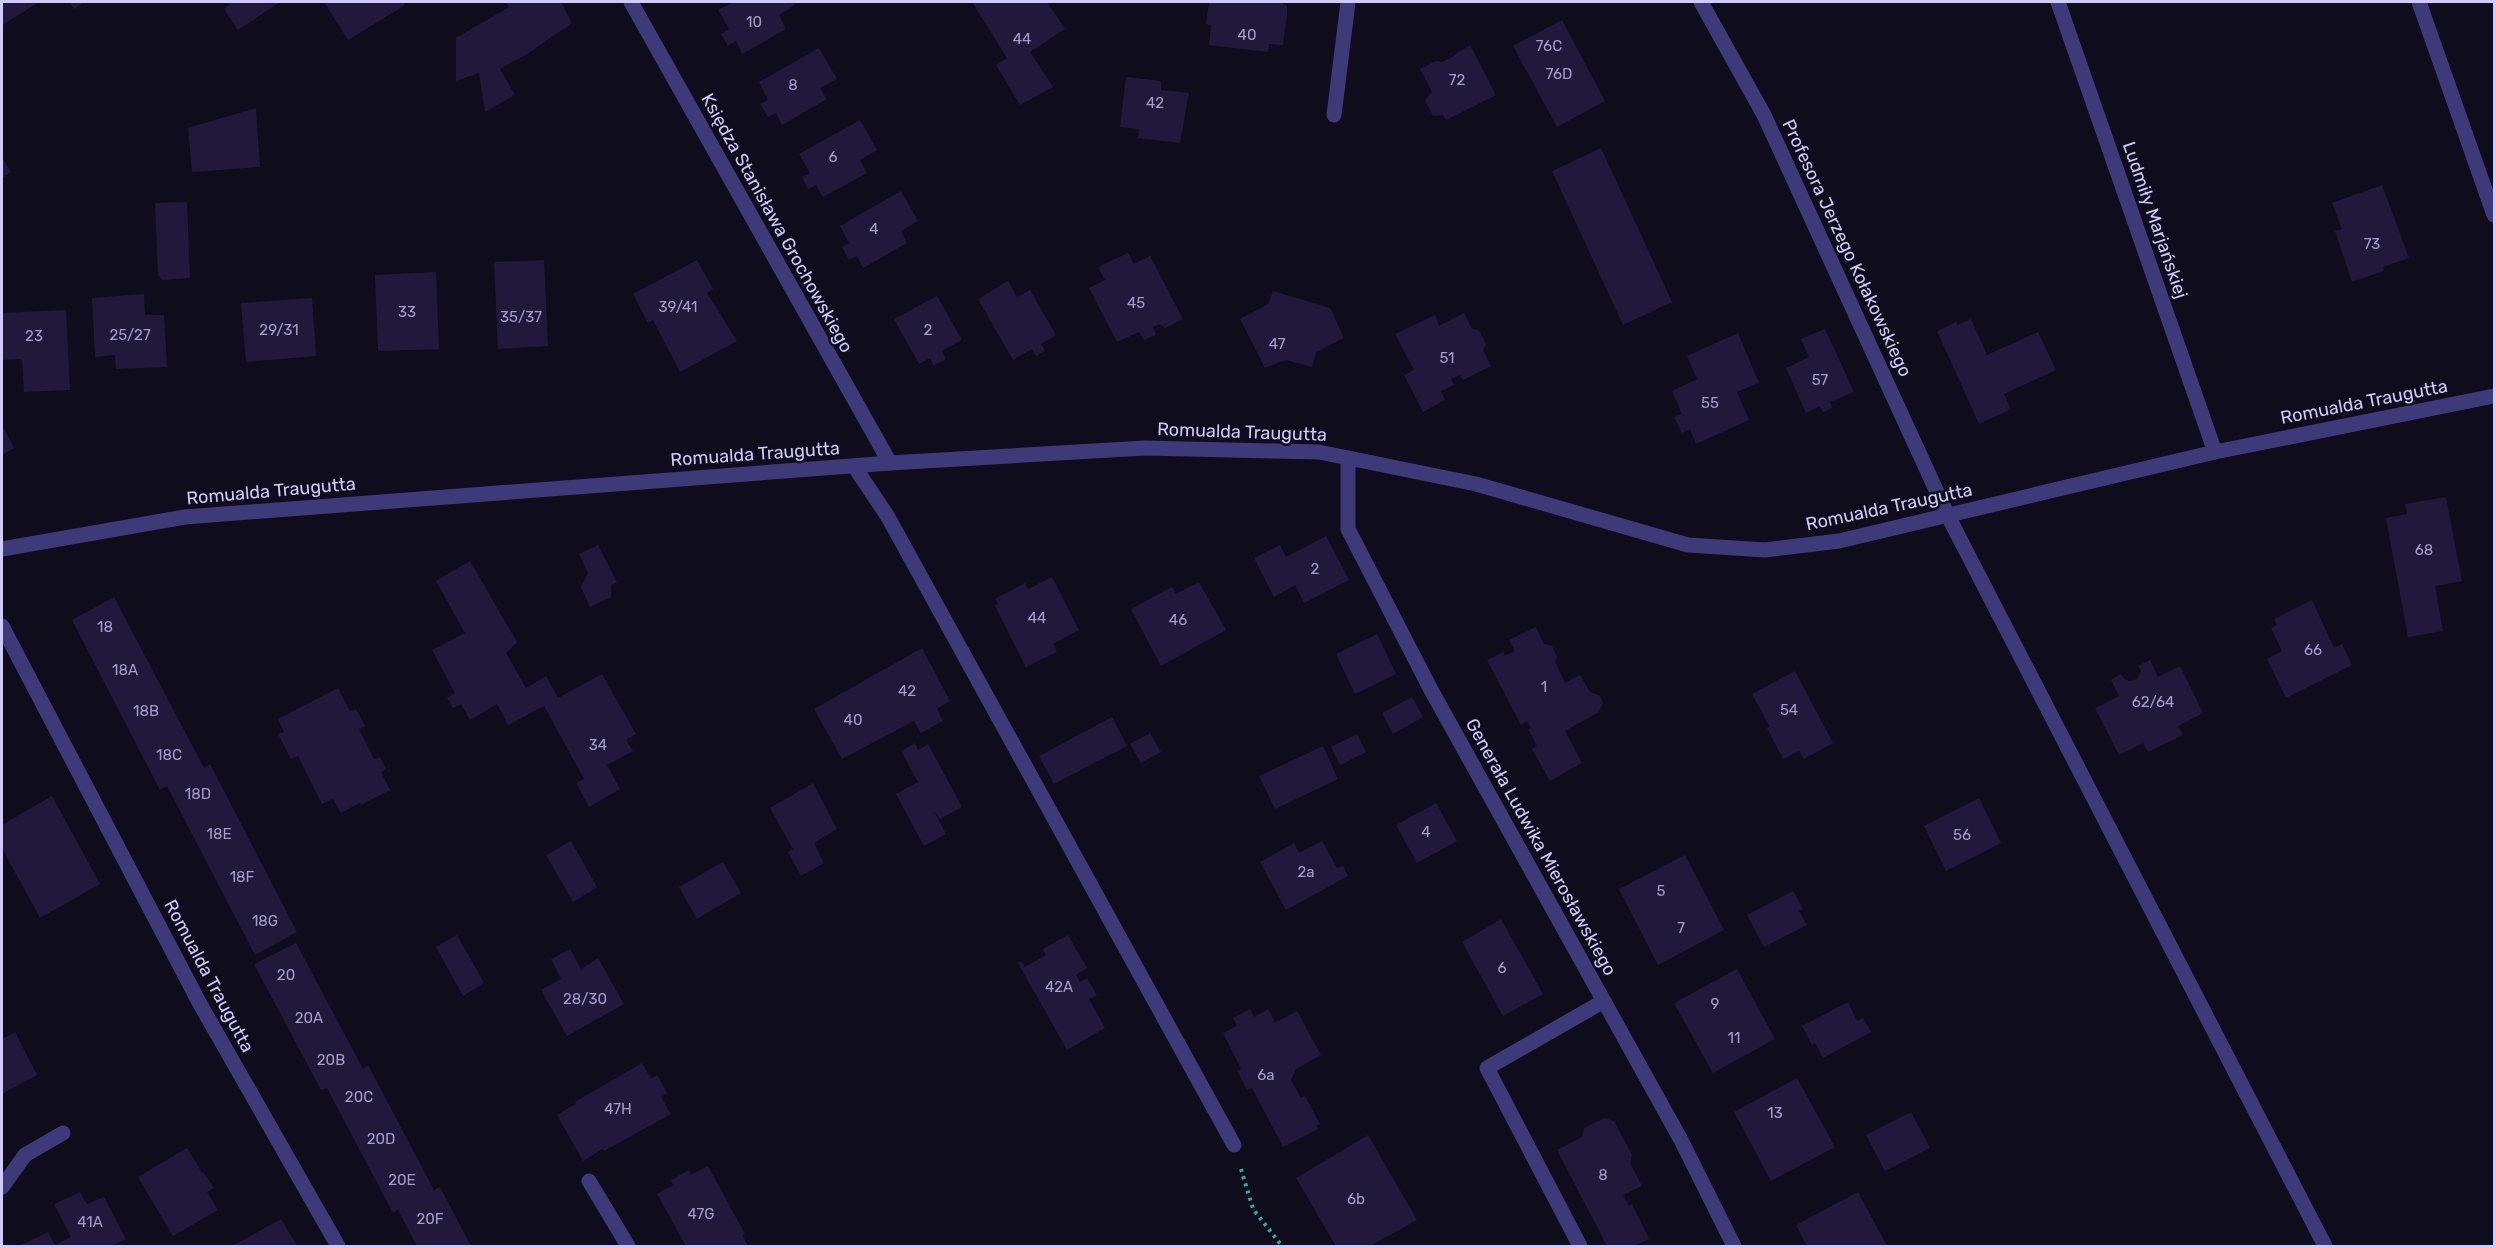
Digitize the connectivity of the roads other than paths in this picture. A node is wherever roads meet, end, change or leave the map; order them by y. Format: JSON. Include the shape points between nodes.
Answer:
{"nodes":[{"id":1,"x":631,"y":2,"type":"edge"},
{"id":2,"x":1348,"y":2,"type":"edge"},
{"id":3,"x":1701,"y":2,"type":"edge"},
{"id":4,"x":2058,"y":2,"type":"edge"},
{"id":5,"x":2419,"y":2,"type":"edge"},
{"id":6,"x":1334,"y":114,"type":"dead end"},
{"id":7,"x":2494,"y":216,"type":"edge"},
{"id":8,"x":2494,"y":396,"type":"edge"},
{"id":9,"x":2215,"y":452,"type":"junction"},
{"id":10,"x":1348,"y":458,"type":"junction"},
{"id":11,"x":890,"y":463,"type":"junction"},
{"id":12,"x":854,"y":466,"type":"junction"},
{"id":13,"x":1948,"y":516,"type":"junction"},
{"id":14,"x":2,"y":549,"type":"edge"},
{"id":15,"x":2,"y":626,"type":"edge"},
{"id":16,"x":1604,"y":1001,"type":"junction"},
{"id":17,"x":63,"y":1133,"type":"dead end"},
{"id":18,"x":1234,"y":1145,"type":"road end"},
{"id":19,"x":589,"y":1181,"type":"dead end"},
{"id":20,"x":2,"y":1187,"type":"edge"},
{"id":21,"x":338,"y":1246,"type":"edge"},
{"id":22,"x":628,"y":1246,"type":"edge"},
{"id":23,"x":1580,"y":1246,"type":"edge"},
{"id":24,"x":1734,"y":1246,"type":"edge"},
{"id":25,"x":2325,"y":1246,"type":"edge"}],
"edges":[{"from":1,"to":11,"type":"street","name":"Księdza Stanisława Grochowskiego"},
{"from":2,"to":6,"type":"street"},
{"from":3,"to":13,"type":"street","name":"Profesora Jerzego Kołakowskiego","via":[[1764,115]]},
{"from":4,"to":9,"type":"street","name":"Ludmiły Marjańskiej"},
{"from":5,"to":7,"type":"street"},
{"from":8,"to":9,"type":"street","name":"Romualda Traugutta"},
{"from":9,"to":13,"type":"street","name":"Romualda Traugutta"},
{"from":10,"to":11,"type":"street","name":"Romualda Traugutta","via":[[1319,452],[1144,448]]},
{"from":10,"to":13,"type":"street","name":"Romualda Traugutta","via":[[1476,484],[1688,545],[1765,550],[1839,541]]},
{"from":10,"to":16,"type":"street","name":"Generała Ludwika Mierosławskiego","via":[[1348,529],[1430,688]]},
{"from":11,"to":12,"type":"street","name":"Romualda Traugutta"},
{"from":12,"to":14,"type":"street","name":"Romualda Traugutta","via":[[184,517]]},
{"from":12,"to":18,"type":"street","via":[[888,517]]},
{"from":13,"to":25,"type":"street","name":"Profesora Jerzego Kołakowskiego"},
{"from":15,"to":21,"type":"street","name":"Romualda Traugutta","via":[[200,1004]]},
{"from":16,"to":23,"type":"street","via":[[1487,1068]]},
{"from":16,"to":24,"type":"street","name":"Generała Ludwika Mierosławskiego"},
{"from":17,"to":20,"type":"street","via":[[25,1155]]},
{"from":19,"to":22,"type":"street"}]}
